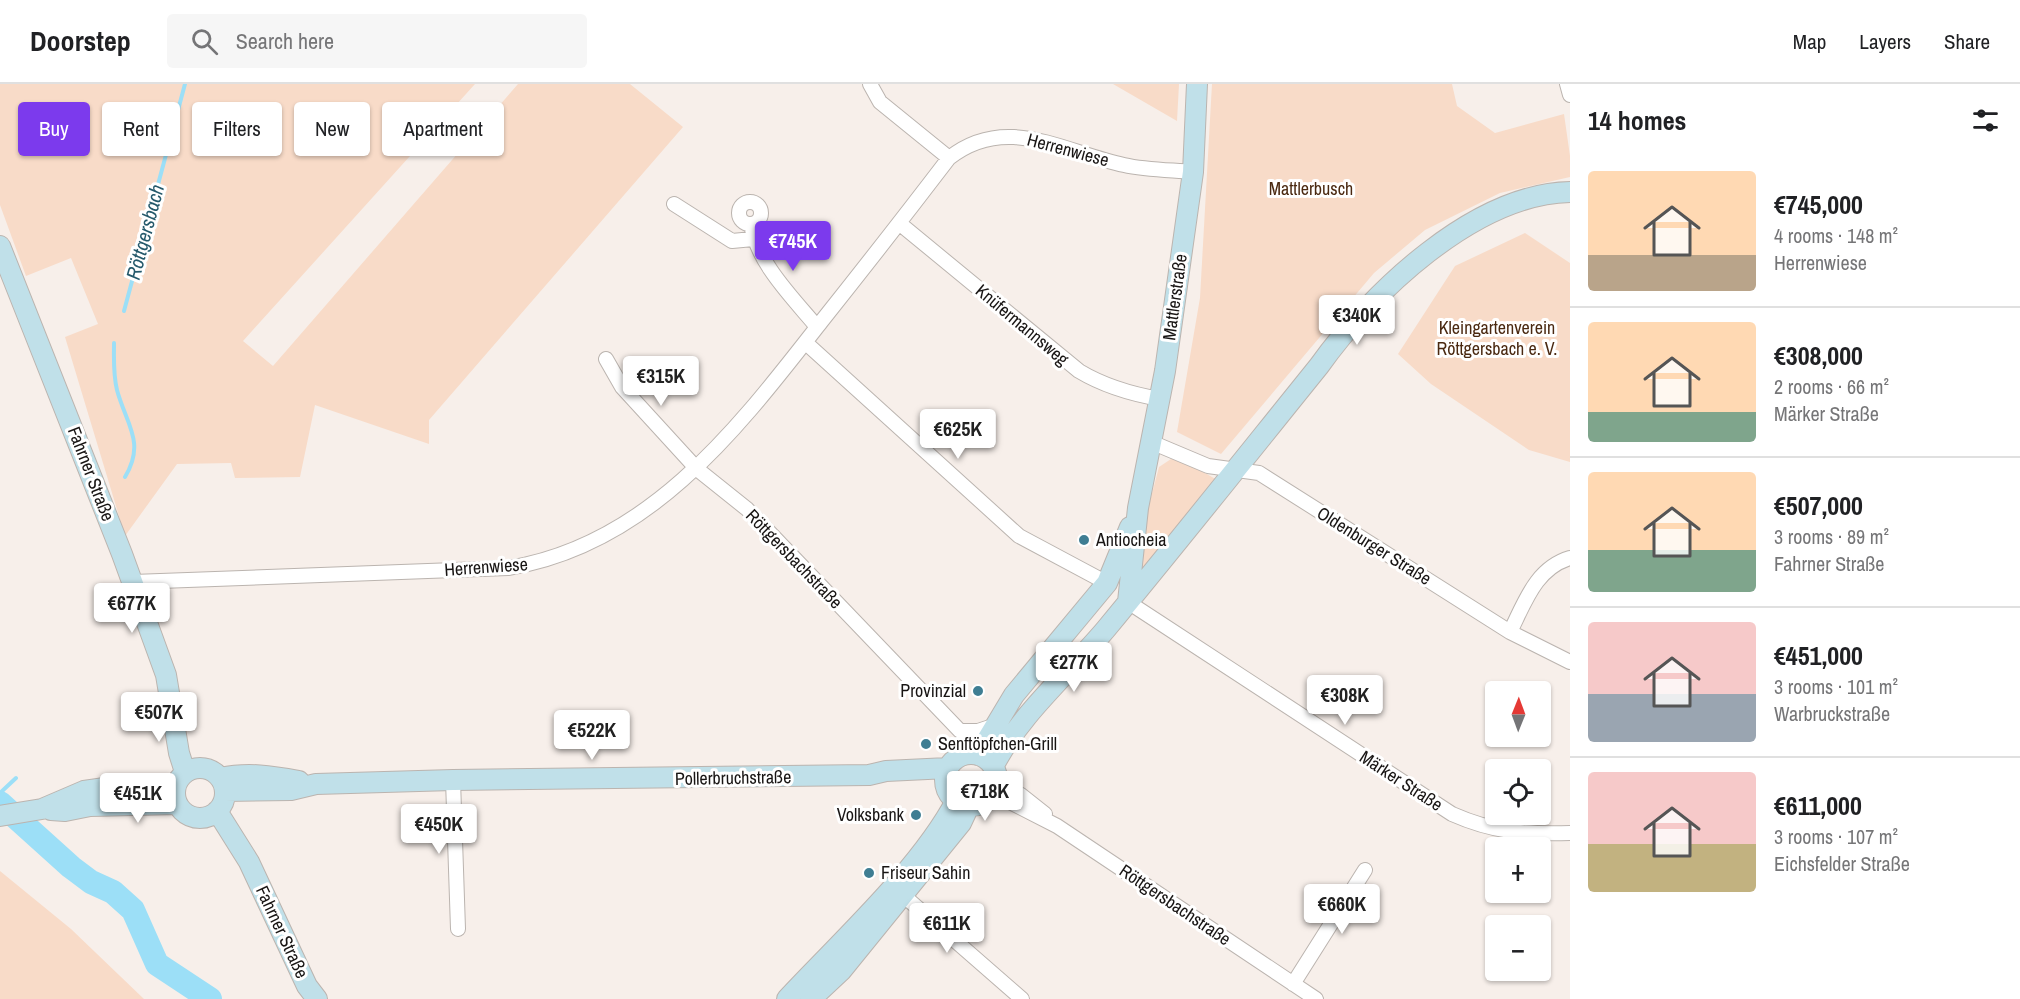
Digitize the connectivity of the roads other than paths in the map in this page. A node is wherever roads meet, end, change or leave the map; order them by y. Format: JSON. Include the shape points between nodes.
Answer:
{"nodes":[{"id":1,"x":870,"y":84,"type":"edge"},
{"id":2,"x":1197,"y":84,"type":"edge"},
{"id":3,"x":1567,"y":84,"type":"edge"},
{"id":4,"x":1570,"y":95,"type":"edge"},
{"id":5,"x":949,"y":158,"type":"junction"},
{"id":6,"x":1193,"y":172,"type":"junction"},
{"id":7,"x":1570,"y":192,"type":"edge"},
{"id":8,"x":1570,"y":202,"type":"edge"},
{"id":9,"x":674,"y":204,"type":"dead end"},
{"id":10,"x":1478,"y":221,"type":"junction"},
{"id":11,"x":899,"y":223,"type":"junction"},
{"id":12,"x":751,"y":224,"type":"dead end"},
{"id":13,"x":753,"y":239,"type":"junction"},
{"id":14,"x":0,"y":246,"type":"edge"},
{"id":15,"x":817,"y":327,"type":"junction"},
{"id":16,"x":806,"y":343,"type":"junction"},
{"id":17,"x":606,"y":359,"type":"dead end"},
{"id":18,"x":1160,"y":399,"type":"junction"},
{"id":19,"x":1151,"y":442,"type":"junction"},
{"id":20,"x":697,"y":469,"type":"junction"},
{"id":21,"x":1235,"y":469,"type":"junction"},
{"id":22,"x":1138,"y":508,"type":"junction"},
{"id":23,"x":1570,"y":558,"type":"edge"},
{"id":24,"x":133,"y":582,"type":"junction"},
{"id":25,"x":1107,"y":583,"type":"junction"},
{"id":26,"x":1128,"y":602,"type":"junction"},
{"id":27,"x":1510,"y":632,"type":"junction"},
{"id":28,"x":1570,"y":662,"type":"edge"},
{"id":29,"x":996,"y":725,"type":"junction"},
{"id":30,"x":191,"y":769,"type":"junction"},
{"id":31,"x":947,"y":775,"type":"junction"},
{"id":32,"x":990,"y":775,"type":"junction"},
{"id":33,"x":453,"y":780,"type":"junction"},
{"id":34,"x":223,"y":784,"type":"junction"},
{"id":35,"x":175,"y":797,"type":"junction"},
{"id":36,"x":962,"y":803,"type":"junction"},
{"id":37,"x":211,"y":814,"type":"junction"},
{"id":38,"x":0,"y":816,"type":"edge"},
{"id":39,"x":1570,"y":833,"type":"edge"},
{"id":40,"x":1365,"y":870,"type":"dead end"},
{"id":41,"x":898,"y":890,"type":"junction"},
{"id":42,"x":458,"y":928,"type":"dead end"},
{"id":43,"x":1293,"y":984,"type":"junction"},
{"id":44,"x":317,"y":999,"type":"edge"},
{"id":45,"x":787,"y":999,"type":"edge"},
{"id":46,"x":811,"y":999,"type":"edge"},
{"id":47,"x":1022,"y":999,"type":"edge"},
{"id":48,"x":1316,"y":999,"type":"edge"}],
"edges":[{"from":1,"to":5,"type":"street","via":[[880,102]]},
{"from":2,"to":6,"type":"street","name":"Mattlerstraße"},
{"from":3,"to":4,"type":"street"},
{"from":5,"to":6,"type":"street","name":"Herrenwiese","via":[[963,147],[988,137],[1024,136],[1125,166]]},
{"from":5,"to":11,"type":"street","name":"Herrenwiese"},
{"from":6,"to":18,"type":"street","name":"Mattlerstraße"},
{"from":7,"to":10,"type":"street","via":[[1546,194]]},
{"from":8,"to":10,"type":"street"},
{"from":9,"to":13,"type":"street","via":[[732,241]]},
{"from":10,"to":21,"type":"street","via":[[1396,277],[1347,327]]},
{"from":11,"to":15,"type":"street","name":"Herrenwiese"},
{"from":11,"to":18,"type":"street","name":"Knüfermannsweg","via":[[1079,371],[1097,382]]},
{"from":12,"to":13,"type":"street"},
{"from":13,"to":15,"type":"street","via":[[781,283]]},
{"from":14,"to":24,"type":"street","name":"Fahrner Straße"},
{"from":15,"to":16,"type":"street","name":"Herrenwiese"},
{"from":16,"to":20,"type":"street","name":"Herrenwiese"},
{"from":16,"to":25,"type":"street","via":[[1019,536]]},
{"from":17,"to":20,"type":"street","name":"Röttgersbachstraße","via":[[622,387]]},
{"from":18,"to":19,"type":"street","name":"Mattlerstraße"},
{"from":19,"to":21,"type":"street","name":"Oldenburger Straße","via":[[1208,466]]},
{"from":19,"to":22,"type":"street","name":"Mattlerstraße"},
{"from":20,"to":24,"type":"street","name":"Herrenwiese","via":[[614,531],[582,548],[541,562],[508,568]]},
{"from":20,"to":29,"type":"street","name":"Röttgersbachstraße","via":[[747,509],[960,731]]},
{"from":21,"to":26,"type":"street"},
{"from":21,"to":27,"type":"street","name":"Oldenburger Straße","via":[[1259,473]]},
{"from":22,"to":25,"type":"street","name":"Mattlerstraße"},
{"from":22,"to":26,"type":"street","name":"Mattlerstraße"},
{"from":23,"to":27,"type":"street","via":[[1543,572]]},
{"from":24,"to":30,"type":"street","name":"Fahrner Straße","via":[[166,675]]},
{"from":25,"to":29,"type":"street","name":"Mattlerstraße","via":[[1014,695]]},
{"from":26,"to":32,"type":"street","via":[[1025,719],[1001,750]]},
{"from":26,"to":39,"type":"street","name":"Märker Straße","via":[[1452,814],[1500,831]]},
{"from":27,"to":28,"type":"street","name":"Oldenburger Straße"},
{"from":29,"to":32,"type":"street","name":"Mattlerstraße"},
{"from":30,"to":34,"type":"street","via":[[213,771]]},
{"from":30,"to":35,"type":"street","via":[[178,779]]},
{"from":31,"to":32,"type":"street","via":[[964,755]]},
{"from":31,"to":33,"type":"street","name":"Pollerbruchstraße","via":[[886,771],[869,775]]},
{"from":31,"to":36,"type":"street"},
{"from":32,"to":36,"type":"street","via":[[977,805]]},
{"from":32,"to":43,"type":"street","name":"Röttgersbachstraße","via":[[1006,800],[1057,826]]},
{"from":33,"to":34,"type":"street","name":"Pollerbruchstraße","via":[[316,784],[291,790]]},
{"from":33,"to":42,"type":"street"},
{"from":34,"to":37,"type":"street","via":[[225,797]]},
{"from":35,"to":37,"type":"street","via":[[186,814]]},
{"from":35,"to":38,"type":"street"},
{"from":36,"to":41,"type":"street"},
{"from":37,"to":44,"type":"street","name":"Fahrner Straße","via":[[217,835],[249,862],[307,986]]},
{"from":40,"to":43,"type":"street"},
{"from":41,"to":45,"type":"street"},
{"from":41,"to":46,"type":"street","via":[[841,971]]},
{"from":41,"to":47,"type":"street"},
{"from":43,"to":48,"type":"street","name":"Röttgersbachstraße"}]}
